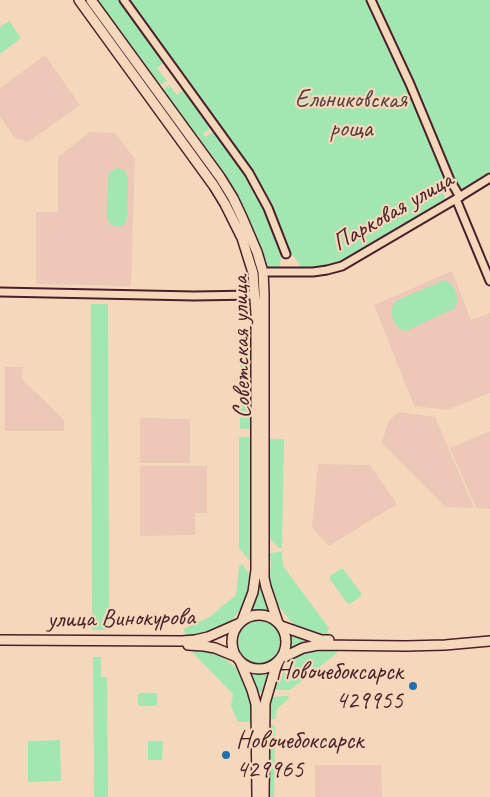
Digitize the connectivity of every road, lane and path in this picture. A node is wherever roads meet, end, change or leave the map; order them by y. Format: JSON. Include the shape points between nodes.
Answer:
{"nodes":[{"id":1,"x":79,"y":0,"type":"edge"},
{"id":2,"x":91,"y":0,"type":"edge"},
{"id":3,"x":124,"y":0,"type":"edge"},
{"id":4,"x":371,"y":0,"type":"edge"},
{"id":5,"x":490,"y":178,"type":"edge"},
{"id":6,"x":458,"y":198,"type":"junction"},
{"id":7,"x":286,"y":254,"type":"dead end"},
{"id":8,"x":258,"y":272,"type":"junction"},
{"id":9,"x":490,"y":281,"type":"edge"},
{"id":10,"x":0,"y":292,"type":"edge"},
{"id":11,"x":255,"y":295,"type":"junction"},
{"id":12,"x":241,"y":622,"type":"junction"},
{"id":13,"x":280,"y":624,"type":"junction"},
{"id":14,"x":490,"y":637,"type":"edge"},
{"id":15,"x":0,"y":640,"type":"edge"},
{"id":16,"x":490,"y":641,"type":"edge"},
{"id":17,"x":29,"y":642,"type":"junction"},
{"id":18,"x":0,"y":644,"type":"edge"},
{"id":19,"x":238,"y":659,"type":"junction"},
{"id":20,"x":279,"y":660,"type":"junction"},
{"id":21,"x":257,"y":797,"type":"edge"},
{"id":22,"x":264,"y":797,"type":"edge"}],
"edges":[{"from":1,"to":8,"type":"main road","name":"Советская улица","via":[[214,186]]},
{"from":2,"to":8,"type":"main road","name":"Советская улица","via":[[233,198],[257,252]]},
{"from":3,"to":7,"type":"street","via":[[249,173],[268,208]]},
{"from":4,"to":6,"type":"street"},
{"from":5,"to":6,"type":"street","name":"Парковая улица"},
{"from":6,"to":8,"type":"street","name":"Парковая улица","via":[[342,266],[320,271]]},
{"from":6,"to":9,"type":"street"},
{"from":8,"to":11,"type":"main road","name":"Советская улица"},
{"from":8,"to":13,"type":"main road","name":"Советская улица","via":[[264,293],[264,578]]},
{"from":10,"to":11,"type":"street"},
{"from":11,"to":12,"type":"main road","name":"Советская улица","via":[[256,576]]},
{"from":12,"to":13,"type":"main road","via":[[262,615]]},
{"from":12,"to":17,"type":"main road","name":"улица Винокурова","via":[[208,637],[182,641]]},
{"from":12,"to":19,"type":"main road","via":[[233,638]]},
{"from":13,"to":14,"type":"main road","via":[[320,640]]},
{"from":13,"to":20,"type":"main road","via":[[286,642]]},
{"from":15,"to":17,"type":"main road","name":"улица Винокурова"},
{"from":16,"to":20,"type":"main road","via":[[406,646],[318,645],[303,648]]},
{"from":17,"to":18,"type":"main road","name":"улица Винокурова"},
{"from":17,"to":19,"type":"main road","name":"улица Винокурова","via":[[204,646]]},
{"from":19,"to":20,"type":"main road","via":[[256,668],[267,668]]},
{"from":19,"to":21,"type":"main road","via":[[256,704]]},
{"from":20,"to":22,"type":"main road","via":[[265,703]]}]}
